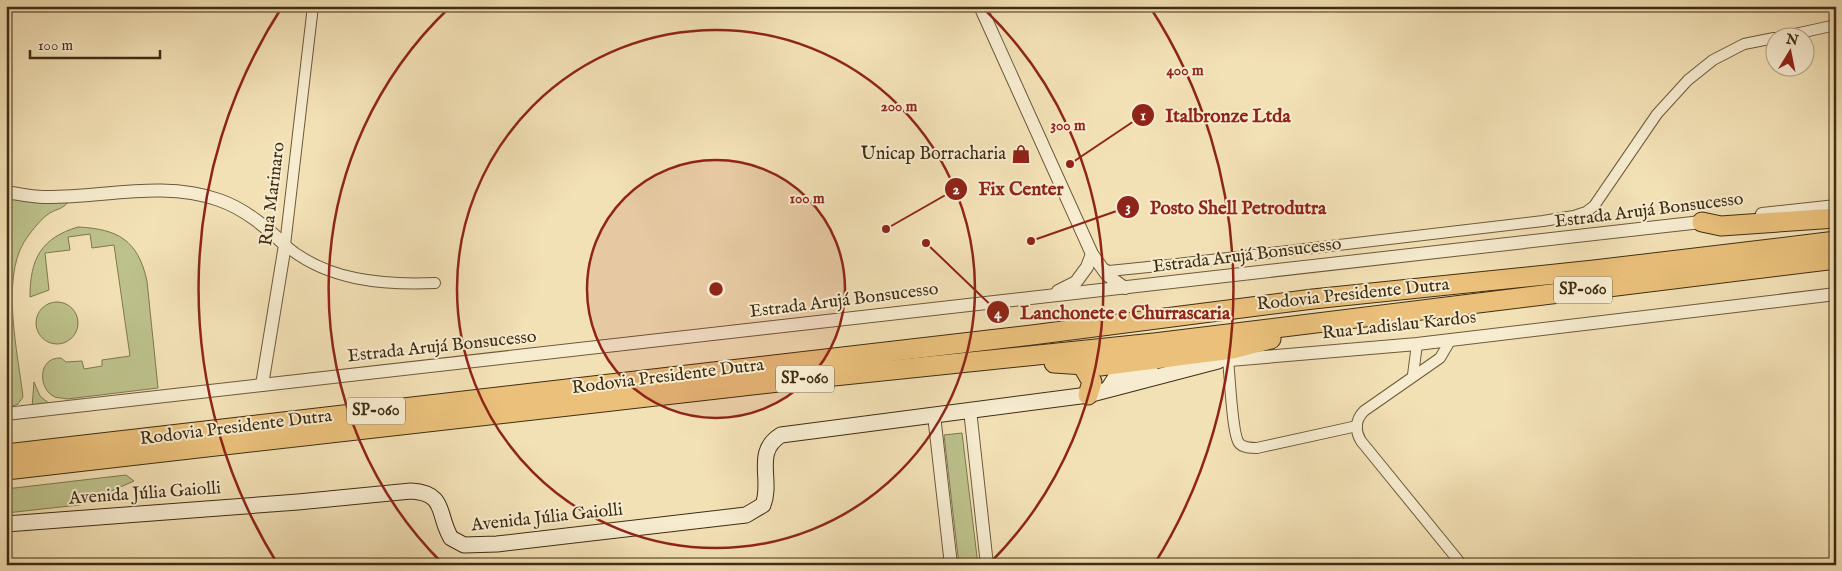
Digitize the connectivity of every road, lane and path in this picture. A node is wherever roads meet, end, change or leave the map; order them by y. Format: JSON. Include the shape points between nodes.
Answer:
{"nodes":[{"id":1,"x":313,"y":6,"type":"edge"},
{"id":2,"x":980,"y":6,"type":"edge"},
{"id":3,"x":1836,"y":25,"type":"edge"},
{"id":4,"x":1814,"y":30,"type":"edge"},
{"id":5,"x":1764,"y":40,"type":"edge"},
{"id":6,"x":6,"y":192,"type":"edge"},
{"id":7,"x":1836,"y":206,"type":"edge"},
{"id":8,"x":1836,"y":218,"type":"edge"},
{"id":9,"x":1702,"y":222,"type":"junction"},
{"id":10,"x":1836,"y":241,"type":"edge"},
{"id":11,"x":285,"y":245,"type":"junction"},
{"id":12,"x":1092,"y":254,"type":"junction"},
{"id":13,"x":1836,"y":258,"type":"edge"},
{"id":14,"x":1102,"y":268,"type":"junction"},
{"id":15,"x":435,"y":283,"type":"dead end"},
{"id":16,"x":1125,"y":288,"type":"junction"},
{"id":17,"x":1055,"y":294,"type":"junction"},
{"id":18,"x":1836,"y":294,"type":"edge"},
{"id":19,"x":1330,"y":322,"type":"junction"},
{"id":20,"x":1450,"y":341,"type":"junction"},
{"id":21,"x":1254,"y":344,"type":"junction"},
{"id":22,"x":1416,"y":344,"type":"junction"},
{"id":23,"x":996,"y":361,"type":"junction"},
{"id":24,"x":1223,"y":361,"type":"junction"},
{"id":25,"x":1082,"y":365,"type":"junction"},
{"id":26,"x":1413,"y":375,"type":"junction"},
{"id":27,"x":262,"y":385,"type":"junction"},
{"id":28,"x":1088,"y":395,"type":"junction"},
{"id":29,"x":970,"y":410,"type":"junction"},
{"id":30,"x":6,"y":414,"type":"edge"},
{"id":31,"x":934,"y":415,"type":"junction"},
{"id":32,"x":1357,"y":426,"type":"junction"},
{"id":33,"x":6,"y":454,"type":"edge"},
{"id":34,"x":6,"y":470,"type":"edge"},
{"id":35,"x":6,"y":524,"type":"edge"},
{"id":36,"x":951,"y":565,"type":"edge"},
{"id":37,"x":987,"y":565,"type":"edge"},
{"id":38,"x":1462,"y":565,"type":"edge"}],
"edges":[{"from":1,"to":11,"type":"street","name":"Rua Marinaro"},
{"from":2,"to":12,"type":"street"},
{"from":3,"to":4,"type":"street"},
{"from":5,"to":14,"type":"street","via":[[1744,44],[1713,60],[1688,80],[1657,114],[1600,198],[1586,212],[1542,221],[1178,264],[1110,271]]},
{"from":6,"to":11,"type":"street","via":[[44,197],[156,190],[197,194],[244,211]]},
{"from":7,"to":9,"type":"street","name":"Estrada Arujá Bonsucesso"},
{"from":8,"to":9,"type":"highway","via":[[1721,226]]},
{"from":9,"to":16,"type":"street","name":"Estrada Arujá Bonsucesso"},
{"from":10,"to":33,"type":"highway","name":"Rodovia Presidente Dutra","number":"SP-060","via":[[1601,270],[1312,298],[1032,335]]},
{"from":11,"to":15,"type":"street","via":[[317,266],[366,281]]},
{"from":11,"to":27,"type":"street","name":"Rua Marinaro"},
{"from":12,"to":14,"type":"street"},
{"from":12,"to":17,"type":"street","via":[[1076,282]]},
{"from":13,"to":19,"type":"highway","name":"Rodovia Presidente Dutra","number":"SP-060"},
{"from":14,"to":16,"type":"street"},
{"from":16,"to":17,"type":"street","name":"Estrada Arujá Bonsucesso"},
{"from":17,"to":27,"type":"street","name":"Estrada Arujá Bonsucesso"},
{"from":18,"to":20,"type":"street","name":"Rua Ladislau Kardos"},
{"from":19,"to":21,"type":"highway"},
{"from":19,"to":23,"type":"highway","name":"Rodovia Presidente Dutra","number":"SP-060"},
{"from":20,"to":22,"type":"street","name":"Rua Ladislau Kardos"},
{"from":20,"to":26,"type":"street","via":[[1440,358]]},
{"from":21,"to":24,"type":"highway"},
{"from":21,"to":25,"type":"highway","via":[[1100,366]]},
{"from":22,"to":24,"type":"street","name":"Rua Ladislau Kardos"},
{"from":22,"to":26,"type":"street"},
{"from":23,"to":25,"type":"highway"},
{"from":23,"to":34,"type":"highway","name":"Rodovia Presidente Dutra","number":"SP-060","via":[[805,379]]},
{"from":24,"to":28,"type":"main road","via":[[1184,363],[1117,375],[1108,388]]},
{"from":24,"to":32,"type":"street","via":[[1235,432],[1244,447],[1257,448]]},
{"from":25,"to":28,"type":"highway","via":[[1092,382]]},
{"from":26,"to":32,"type":"street","via":[[1364,411]]},
{"from":27,"to":30,"type":"street","name":"Estrada Arujá Bonsucesso"},
{"from":28,"to":29,"type":"main road"},
{"from":29,"to":31,"type":"main road","name":"Avenida Júlia Gaiolli"},
{"from":29,"to":37,"type":"street"},
{"from":31,"to":35,"type":"main road","name":"Avenida Júlia Gaiolli","via":[[781,436],[766,452],[767,488],[763,505],[746,515],[717,519],[464,545],[451,538],[436,500],[421,491],[411,490],[298,502]]},
{"from":31,"to":36,"type":"street"},
{"from":32,"to":38,"type":"street","via":[[1362,441]]}]}
